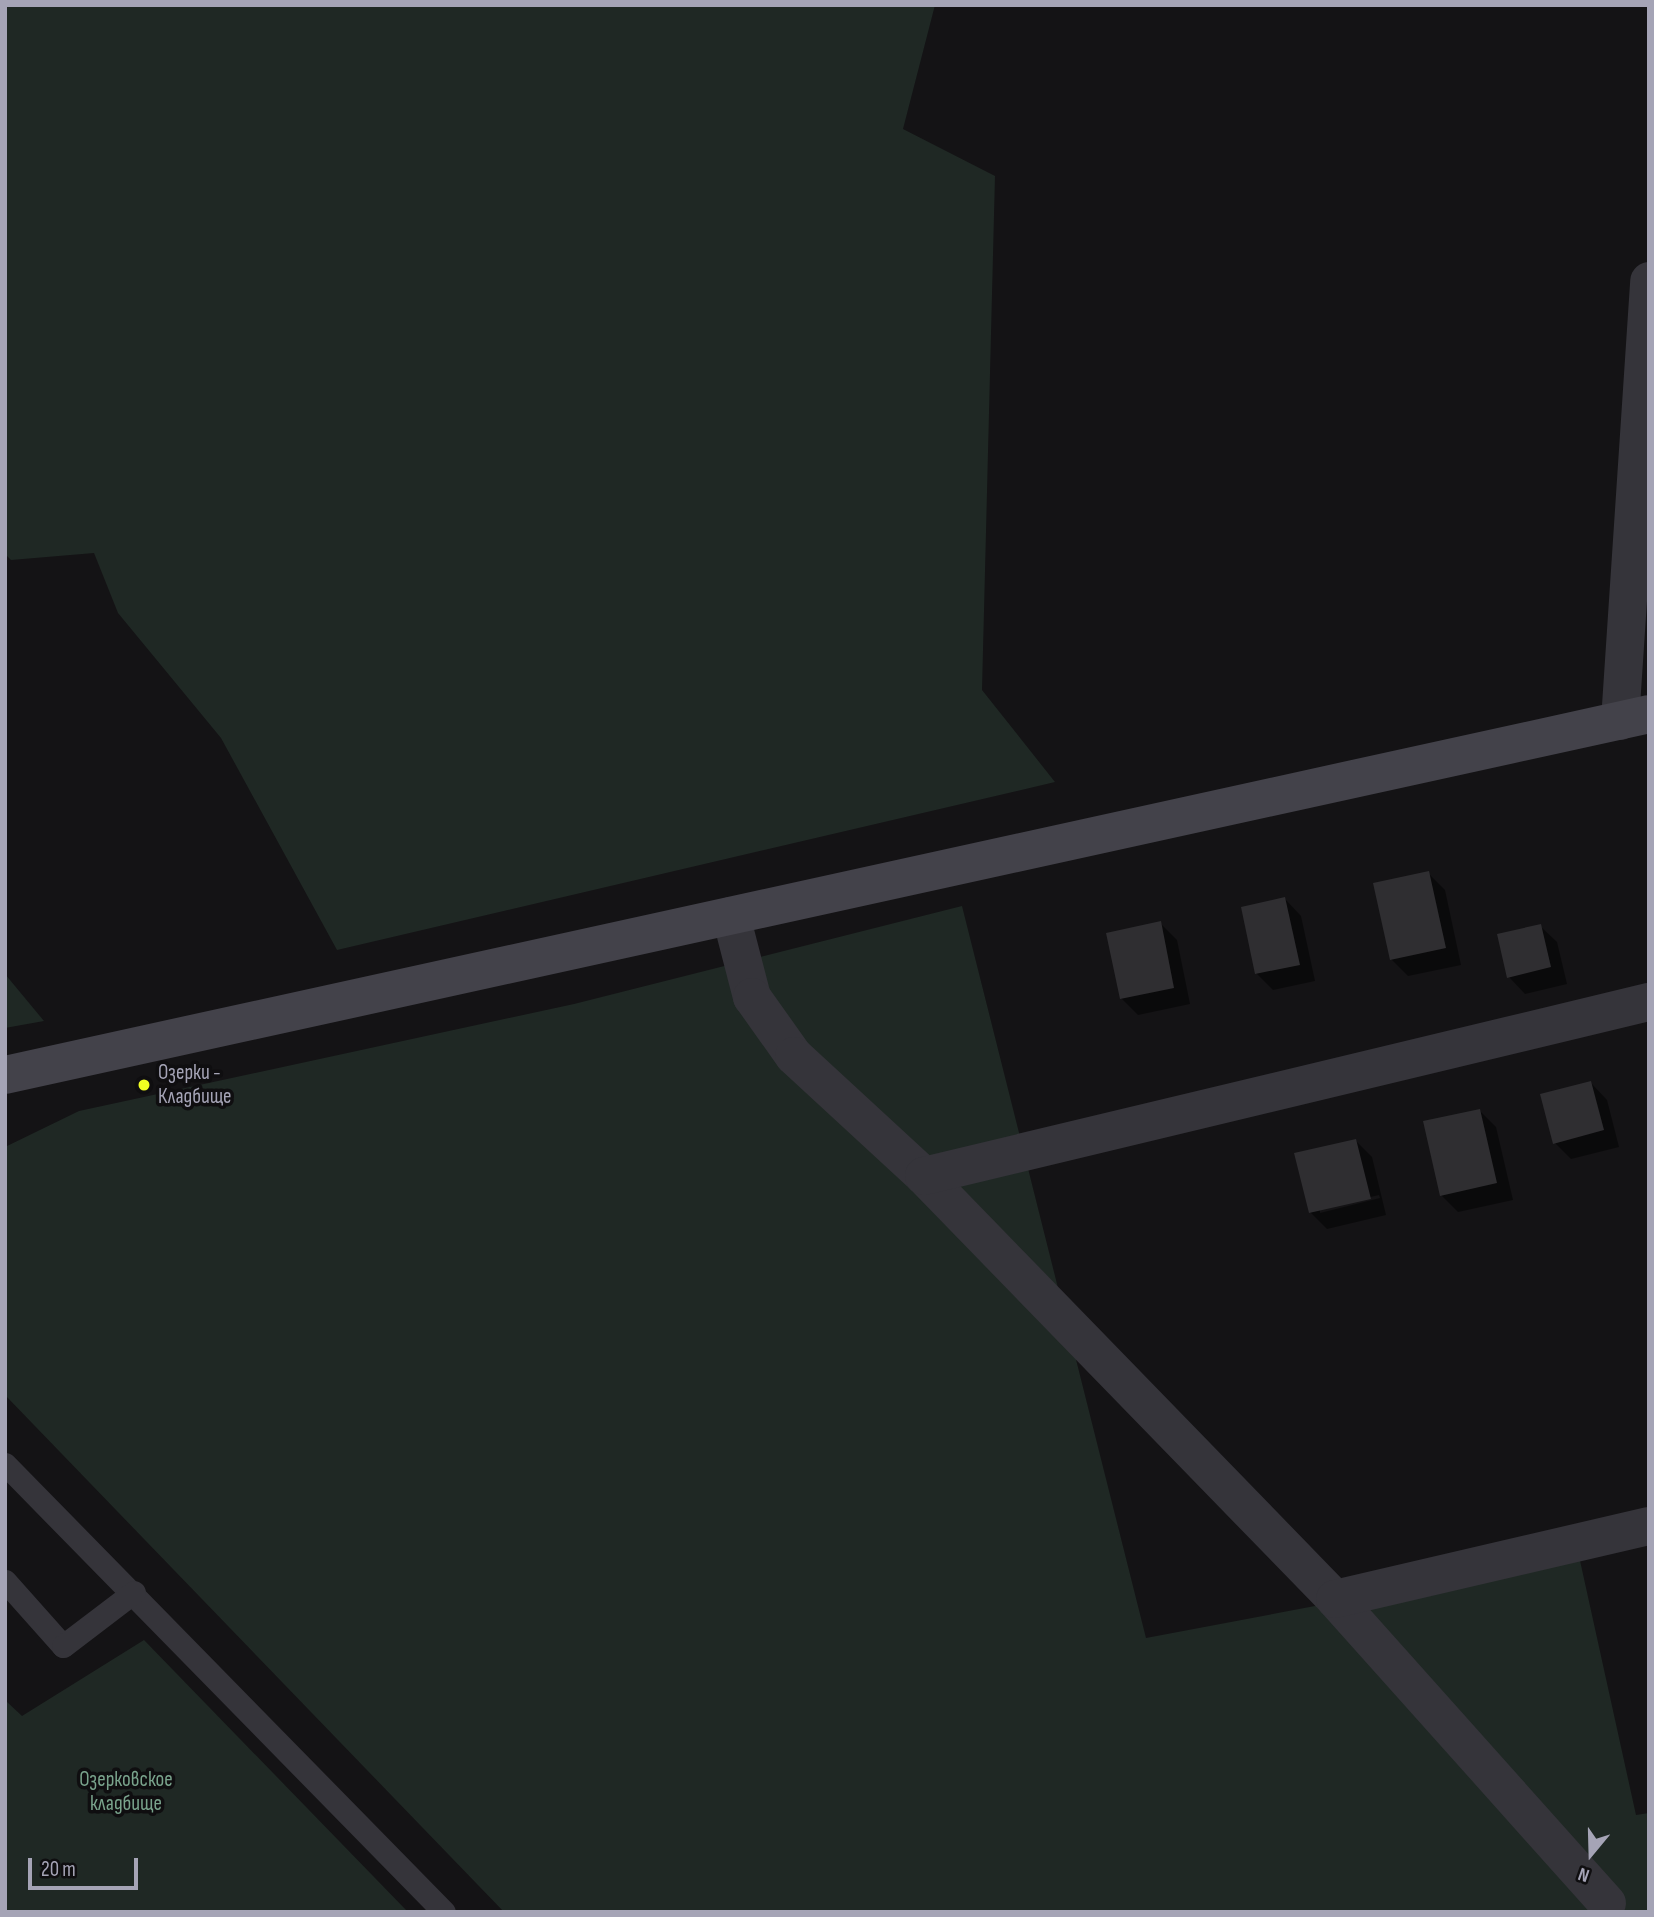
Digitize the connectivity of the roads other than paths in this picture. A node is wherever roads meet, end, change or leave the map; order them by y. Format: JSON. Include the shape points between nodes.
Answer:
{"nodes":[{"id":1,"x":1649,"y":281,"type":"edge"},
{"id":2,"x":1634,"y":717,"type":"edge"},
{"id":3,"x":731,"y":915,"type":"junction"},
{"id":4,"x":1649,"y":1002,"type":"edge"},
{"id":5,"x":5,"y":1075,"type":"edge"},
{"id":6,"x":924,"y":1176,"type":"junction"},
{"id":7,"x":9,"y":1478,"type":"edge"},
{"id":8,"x":1649,"y":1526,"type":"edge"},
{"id":9,"x":5,"y":1581,"type":"edge"},
{"id":10,"x":134,"y":1592,"type":"junction"},
{"id":11,"x":1335,"y":1599,"type":"junction"},
{"id":12,"x":1606,"y":1903,"type":"dead end"},
{"id":13,"x":444,"y":1912,"type":"edge"}],
"edges":[{"from":1,"to":2,"type":"street"},
{"from":2,"to":3,"type":"street"},
{"from":3,"to":5,"type":"street"},
{"from":3,"to":6,"type":"street","via":[[752,997],[793,1056]]},
{"from":4,"to":6,"type":"street"},
{"from":6,"to":11,"type":"street"},
{"from":7,"to":10,"type":"lane"},
{"from":8,"to":11,"type":"street"},
{"from":9,"to":10,"type":"lane","via":[[63,1646]]},
{"from":10,"to":13,"type":"lane"},
{"from":11,"to":12,"type":"street"}]}
